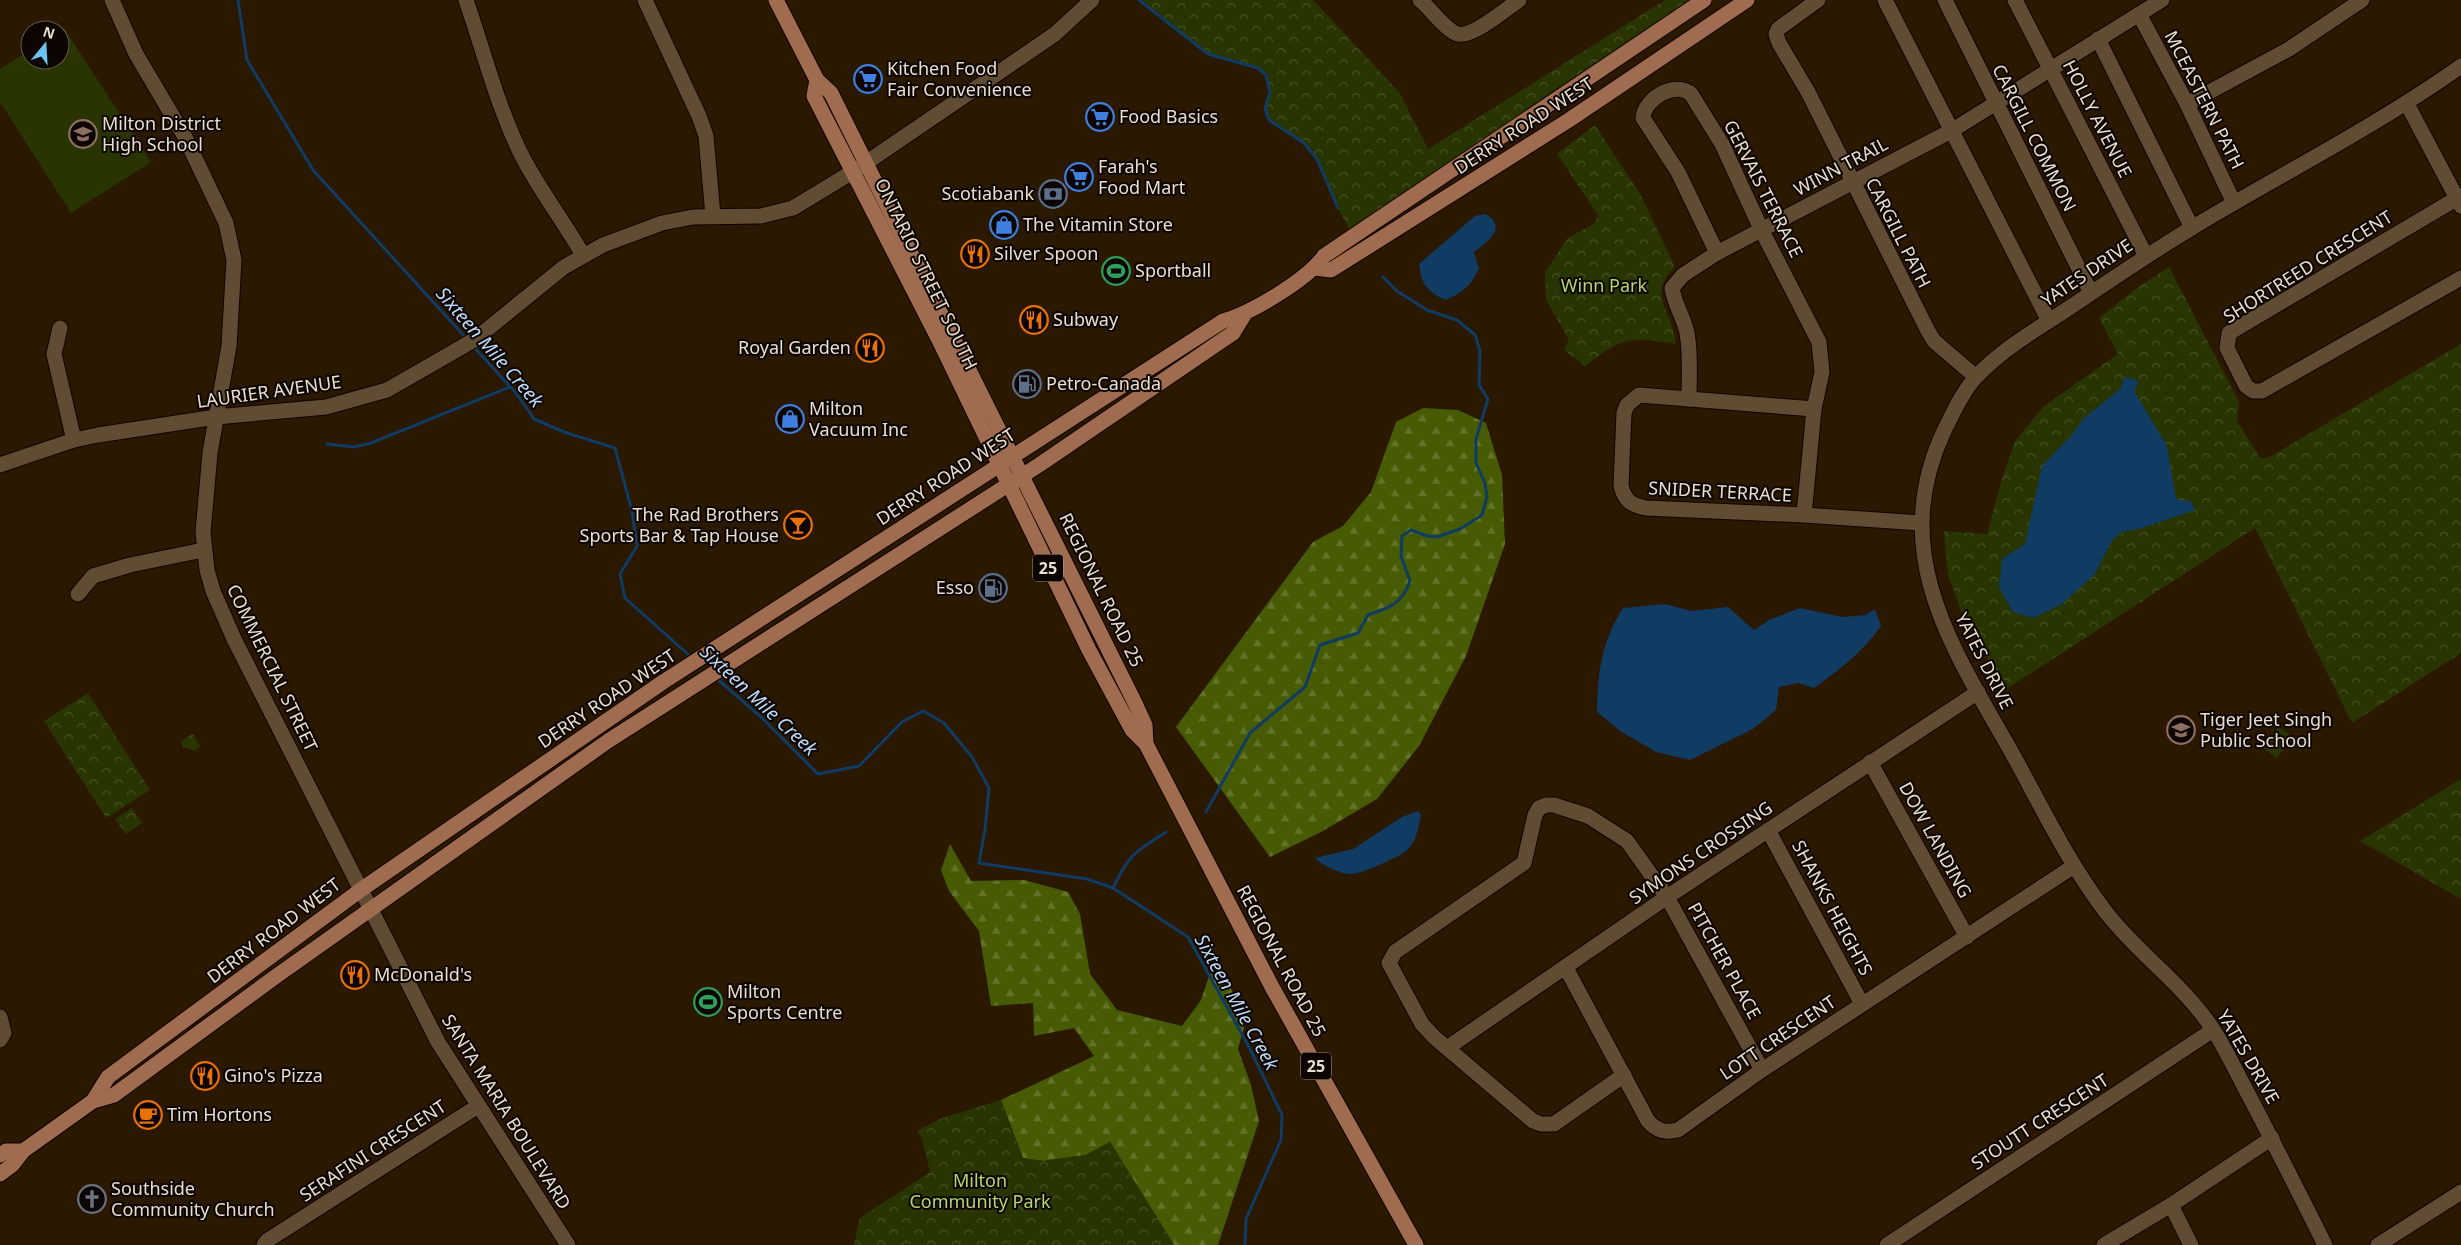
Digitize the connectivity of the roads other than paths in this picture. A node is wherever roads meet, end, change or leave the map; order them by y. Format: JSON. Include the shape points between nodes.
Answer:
{"nodes":[{"id":1,"x":112,"y":0,"type":"edge"},
{"id":2,"x":466,"y":0,"type":"edge"},
{"id":3,"x":644,"y":0,"type":"edge"},
{"id":4,"x":776,"y":0,"type":"edge"},
{"id":5,"x":1092,"y":0,"type":"edge"},
{"id":6,"x":1420,"y":0,"type":"edge"},
{"id":7,"x":1520,"y":0,"type":"edge"},
{"id":8,"x":1704,"y":0,"type":"edge"},
{"id":9,"x":1747,"y":0,"type":"edge"},
{"id":10,"x":1818,"y":0,"type":"edge"},
{"id":11,"x":1885,"y":0,"type":"edge"},
{"id":12,"x":1945,"y":0,"type":"edge"},
{"id":13,"x":2015,"y":0,"type":"edge"},
{"id":14,"x":2162,"y":0,"type":"edge"},
{"id":15,"x":2362,"y":0,"type":"edge"},
{"id":16,"x":2139,"y":14,"type":"junction"},
{"id":17,"x":2098,"y":39,"type":"junction"},
{"id":18,"x":2461,"y":66,"type":"edge"},
{"id":19,"x":2050,"y":68,"type":"junction"},
{"id":20,"x":1995,"y":104,"type":"junction"},
{"id":21,"x":2187,"y":104,"type":"junction"},
{"id":22,"x":2407,"y":104,"type":"junction"},
{"id":23,"x":1951,"y":131,"type":"junction"},
{"id":24,"x":860,"y":167,"type":"junction"},
{"id":25,"x":1852,"y":183,"type":"junction"},
{"id":26,"x":2460,"y":200,"type":"edge"},
{"id":27,"x":2234,"y":204,"type":"junction"},
{"id":28,"x":713,"y":216,"type":"junction"},
{"id":29,"x":2192,"y":228,"type":"junction"},
{"id":30,"x":1762,"y":231,"type":"junction"},
{"id":31,"x":1717,"y":253,"type":"junction"},
{"id":32,"x":583,"y":255,"type":"junction"},
{"id":33,"x":2146,"y":256,"type":"junction"},
{"id":34,"x":1315,"y":268,"type":"junction"},
{"id":35,"x":2461,"y":278,"type":"edge"},
{"id":36,"x":2091,"y":293,"type":"junction"},
{"id":37,"x":1244,"y":314,"type":"junction"},
{"id":38,"x":2049,"y":322,"type":"junction"},
{"id":39,"x":60,"y":328,"type":"dead end"},
{"id":40,"x":1976,"y":377,"type":"junction"},
{"id":41,"x":1689,"y":399,"type":"junction"},
{"id":42,"x":1814,"y":409,"type":"junction"},
{"id":43,"x":216,"y":418,"type":"junction"},
{"id":44,"x":74,"y":440,"type":"junction"},
{"id":45,"x":1013,"y":456,"type":"junction"},
{"id":46,"x":0,"y":465,"type":"edge"},
{"id":47,"x":998,"y":465,"type":"junction"},
{"id":48,"x":1023,"y":476,"type":"junction"},
{"id":49,"x":1007,"y":486,"type":"junction"},
{"id":50,"x":1804,"y":515,"type":"junction"},
{"id":51,"x":1921,"y":523,"type":"junction"},
{"id":52,"x":203,"y":550,"type":"junction"},
{"id":53,"x":78,"y":594,"type":"dead end"},
{"id":54,"x":1978,"y":692,"type":"junction"},
{"id":55,"x":1146,"y":744,"type":"junction"},
{"id":56,"x":1870,"y":762,"type":"junction"},
{"id":57,"x":1768,"y":830,"type":"junction"},
{"id":58,"x":2074,"y":866,"type":"junction"},
{"id":59,"x":362,"y":889,"type":"junction"},
{"id":60,"x":1667,"y":897,"type":"junction"},
{"id":61,"x":371,"y":909,"type":"junction"},
{"id":62,"x":1967,"y":936,"type":"junction"},
{"id":63,"x":1566,"y":968,"type":"junction"},
{"id":64,"x":1862,"y":1004,"type":"junction"},
{"id":65,"x":0,"y":1017,"type":"edge"},
{"id":66,"x":2213,"y":1030,"type":"junction"},
{"id":67,"x":0,"y":1040,"type":"edge"},
{"id":68,"x":1448,"y":1048,"type":"junction"},
{"id":69,"x":1762,"y":1070,"type":"junction"},
{"id":70,"x":1624,"y":1075,"type":"junction"},
{"id":71,"x":93,"y":1101,"type":"junction"},
{"id":72,"x":478,"y":1106,"type":"junction"},
{"id":73,"x":2272,"y":1138,"type":"junction"},
{"id":74,"x":23,"y":1151,"type":"junction"},
{"id":75,"x":0,"y":1155,"type":"edge"},
{"id":76,"x":0,"y":1174,"type":"edge"},
{"id":77,"x":2461,"y":1192,"type":"edge"},
{"id":78,"x":2171,"y":1205,"type":"junction"},
{"id":79,"x":264,"y":1245,"type":"edge"},
{"id":80,"x":568,"y":1245,"type":"edge"},
{"id":81,"x":1416,"y":1245,"type":"edge"},
{"id":82,"x":1887,"y":1245,"type":"edge"},
{"id":83,"x":2104,"y":1245,"type":"edge"},
{"id":84,"x":2191,"y":1245,"type":"edge"},
{"id":85,"x":2325,"y":1245,"type":"edge"},
{"id":86,"x":2378,"y":1245,"type":"edge"}],
"edges":[{"from":1,"to":43,"type":"street","name":"COMMERCIAL STREET","via":[[136,54],[185,137],[226,223],[234,260],[233,295],[229,346]]},
{"from":2,"to":32,"type":"street","via":[[507,120],[523,156]]},
{"from":3,"to":28,"type":"street","via":[[706,136]]},
{"from":4,"to":24,"type":"main road","name":"ONTARIO STREET SOUTH","via":[[817,80],[814,96]]},
{"from":5,"to":24,"type":"street","name":"LAURIER AVENUE","via":[[1055,34]]},
{"from":6,"to":7,"type":"street","via":[[1453,32],[1465,35]]},
{"from":8,"to":34,"type":"main road","name":"DERRY ROAD WEST","via":[[1324,256]]},
{"from":9,"to":34,"type":"main road","name":"DERRY ROAD WEST","via":[[1576,116],[1340,265],[1331,270]]},
{"from":10,"to":25,"type":"street","name":"CARGILL PATH","via":[[1783,24],[1776,34]]},
{"from":11,"to":23,"type":"street"},
{"from":12,"to":20,"type":"street","name":"CARGILL COMMON"},
{"from":13,"to":19,"type":"street","name":"HOLLY AVENUE"},
{"from":14,"to":16,"type":"street","name":"WINN TRAIL"},
{"from":15,"to":21,"type":"street","via":[[2288,49]]},
{"from":16,"to":17,"type":"street","name":"WINN TRAIL"},
{"from":16,"to":21,"type":"street","name":"MCEASTERN PATH"},
{"from":17,"to":19,"type":"street","name":"WINN TRAIL"},
{"from":17,"to":29,"type":"street"},
{"from":18,"to":22,"type":"street","name":"YATES DRIVE"},
{"from":19,"to":20,"type":"street","name":"WINN TRAIL"},
{"from":19,"to":33,"type":"street","name":"HOLLY AVENUE"},
{"from":20,"to":23,"type":"street","name":"WINN TRAIL"},
{"from":20,"to":36,"type":"street","name":"CARGILL COMMON"},
{"from":21,"to":27,"type":"street","name":"MCEASTERN PATH"},
{"from":22,"to":26,"type":"street"},
{"from":22,"to":27,"type":"street","name":"YATES DRIVE"},
{"from":23,"to":25,"type":"street","name":"WINN TRAIL"},
{"from":23,"to":38,"type":"street"},
{"from":24,"to":28,"type":"street","name":"LAURIER AVENUE","via":[[793,208],[761,216]]},
{"from":24,"to":45,"type":"main road","name":"ONTARIO STREET SOUTH"},
{"from":24,"to":47,"type":"main road","name":"ONTARIO STREET SOUTH"},
{"from":25,"to":30,"type":"street","name":"WINN TRAIL"},
{"from":25,"to":40,"type":"street","name":"CARGILL PATH","via":[[1931,336]]},
{"from":26,"to":35,"type":"street","name":"SHORTREED CRESCENT","via":[[2229,334],[2227,348],[2246,386],[2253,391],[2262,391]]},
{"from":27,"to":29,"type":"street","name":"YATES DRIVE"},
{"from":28,"to":32,"type":"street","name":"LAURIER AVENUE","via":[[662,223]]},
{"from":29,"to":33,"type":"street","name":"YATES DRIVE"},
{"from":30,"to":31,"type":"street","name":"WINN TRAIL"},
{"from":30,"to":31,"type":"street","name":"GERVAIS TERRACE","via":[[1722,144],[1686,89],[1674,88],[1647,104],[1644,118],[1678,172]]},
{"from":30,"to":42,"type":"street","name":"GERVAIS TERRACE","via":[[1819,342],[1822,372]]},
{"from":31,"to":41,"type":"street","name":"WINN TRAIL","via":[[1683,275],[1672,288],[1687,331]]},
{"from":32,"to":43,"type":"street","name":"LAURIER AVENUE","via":[[454,353],[387,390],[326,407]]},
{"from":33,"to":36,"type":"street","name":"YATES DRIVE"},
{"from":34,"to":37,"type":"main road","name":"DERRY ROAD WEST"},
{"from":36,"to":38,"type":"street","name":"YATES DRIVE"},
{"from":37,"to":45,"type":"main road","name":"DERRY ROAD WEST","via":[[1223,321]]},
{"from":37,"to":48,"type":"main road","name":"DERRY ROAD WEST","via":[[1233,333]]},
{"from":38,"to":40,"type":"street","name":"YATES DRIVE","via":[[2025,336]]},
{"from":39,"to":44,"type":"street","via":[[54,354]]},
{"from":40,"to":51,"type":"street","name":"YATES DRIVE","via":[[1934,453]]},
{"from":41,"to":42,"type":"street","name":"SNIDER TERRACE"},
{"from":41,"to":50,"type":"street","name":"SNIDER TERRACE","via":[[1639,395],[1627,405],[1621,486],[1629,503],[1646,508]]},
{"from":42,"to":50,"type":"street","name":"GERVAIS TERRACE"},
{"from":43,"to":44,"type":"street","name":"LAURIER AVENUE"},
{"from":43,"to":52,"type":"street","name":"COMMERCIAL STREET","via":[[205,492]]},
{"from":44,"to":46,"type":"street","name":"LAURIER AVENUE"},
{"from":45,"to":47,"type":"main road","name":"DERRY ROAD WEST"},
{"from":45,"to":48,"type":"main road","name":"REGIONAL ROAD 25","number":"25"},
{"from":47,"to":49,"type":"main road","name":"ONTARIO STREET SOUTH","number":"25"},
{"from":47,"to":59,"type":"main road","name":"DERRY ROAD WEST","via":[[664,682]]},
{"from":48,"to":49,"type":"main road","name":"DERRY ROAD WEST"},
{"from":48,"to":55,"type":"main road","name":"REGIONAL ROAD 25","number":"25","via":[[1135,703],[1145,725]]},
{"from":49,"to":55,"type":"main road","name":"REGIONAL ROAD 25","number":"25","via":[[1132,730]]},
{"from":49,"to":61,"type":"main road","name":"DERRY ROAD WEST","via":[[608,741]]},
{"from":50,"to":51,"type":"street","name":"SNIDER TERRACE"},
{"from":51,"to":54,"type":"street","name":"YATES DRIVE","via":[[1925,564],[1940,617]]},
{"from":52,"to":53,"type":"street","via":[[93,576]]},
{"from":52,"to":59,"type":"street","name":"COMMERCIAL STREET","via":[[213,591],[226,622]]},
{"from":54,"to":56,"type":"street","name":"SYMONS CROSSING"},
{"from":54,"to":58,"type":"street","name":"YATES DRIVE"},
{"from":55,"to":81,"type":"main road","name":"REGIONAL ROAD 25","number":"25","via":[[1272,988]]},
{"from":56,"to":57,"type":"street","name":"SYMONS CROSSING"},
{"from":56,"to":62,"type":"street","name":"DOW LANDING"},
{"from":57,"to":60,"type":"street","name":"SYMONS CROSSING"},
{"from":57,"to":64,"type":"street","name":"SHANKS HEIGHTS"},
{"from":58,"to":62,"type":"street","name":"LOTT CRESCENT"},
{"from":58,"to":66,"type":"street","name":"YATES DRIVE","via":[[2109,916],[2197,1007]]},
{"from":59,"to":61,"type":"street","name":"SANTA MARIA BOULEVARD"},
{"from":59,"to":71,"type":"main road","name":"DERRY ROAD WEST","via":[[108,1077]]},
{"from":60,"to":63,"type":"street","name":"SYMONS CROSSING"},
{"from":60,"to":68,"type":"street","name":"PITCHER PLACE","via":[[1627,841],[1588,816],[1554,805],[1539,808],[1524,863],[1390,958],[1389,963],[1422,1024]]},
{"from":60,"to":69,"type":"street","name":"PITCHER PLACE"},
{"from":61,"to":71,"type":"main road","name":"DERRY ROAD WEST","via":[[114,1095]]},
{"from":61,"to":72,"type":"street","name":"SANTA MARIA BOULEVARD","via":[[438,1042]]},
{"from":62,"to":64,"type":"street","name":"LOTT CRESCENT"},
{"from":63,"to":68,"type":"street","name":"SYMONS CROSSING"},
{"from":63,"to":70,"type":"street","name":"LOTT CRESCENT"},
{"from":64,"to":69,"type":"street","name":"LOTT CRESCENT"},
{"from":65,"to":67,"type":"street","via":[[4,1033]]},
{"from":66,"to":73,"type":"street","name":"YATES DRIVE"},
{"from":66,"to":82,"type":"street","name":"STOUTT CRESCENT"},
{"from":68,"to":70,"type":"street","via":[[1525,1115],[1541,1124],[1554,1124]]},
{"from":69,"to":70,"type":"street","name":"LOTT CRESCENT","via":[[1678,1130],[1669,1132],[1654,1128],[1648,1121]]},
{"from":71,"to":74,"type":"main road","name":"DERRY ROAD WEST"},
{"from":72,"to":79,"type":"street","name":"SERAFINI CRESCENT"},
{"from":72,"to":80,"type":"street","name":"SANTA MARIA BOULEVARD"},
{"from":73,"to":78,"type":"street"},
{"from":73,"to":85,"type":"street","name":"YATES DRIVE"},
{"from":74,"to":75,"type":"main road","name":"DERRY ROAD WEST","via":[[6,1151]]},
{"from":74,"to":76,"type":"main road","name":"DERRY ROAD WEST"},
{"from":77,"to":86,"type":"street"},
{"from":78,"to":83,"type":"street"},
{"from":78,"to":84,"type":"street"}]}
